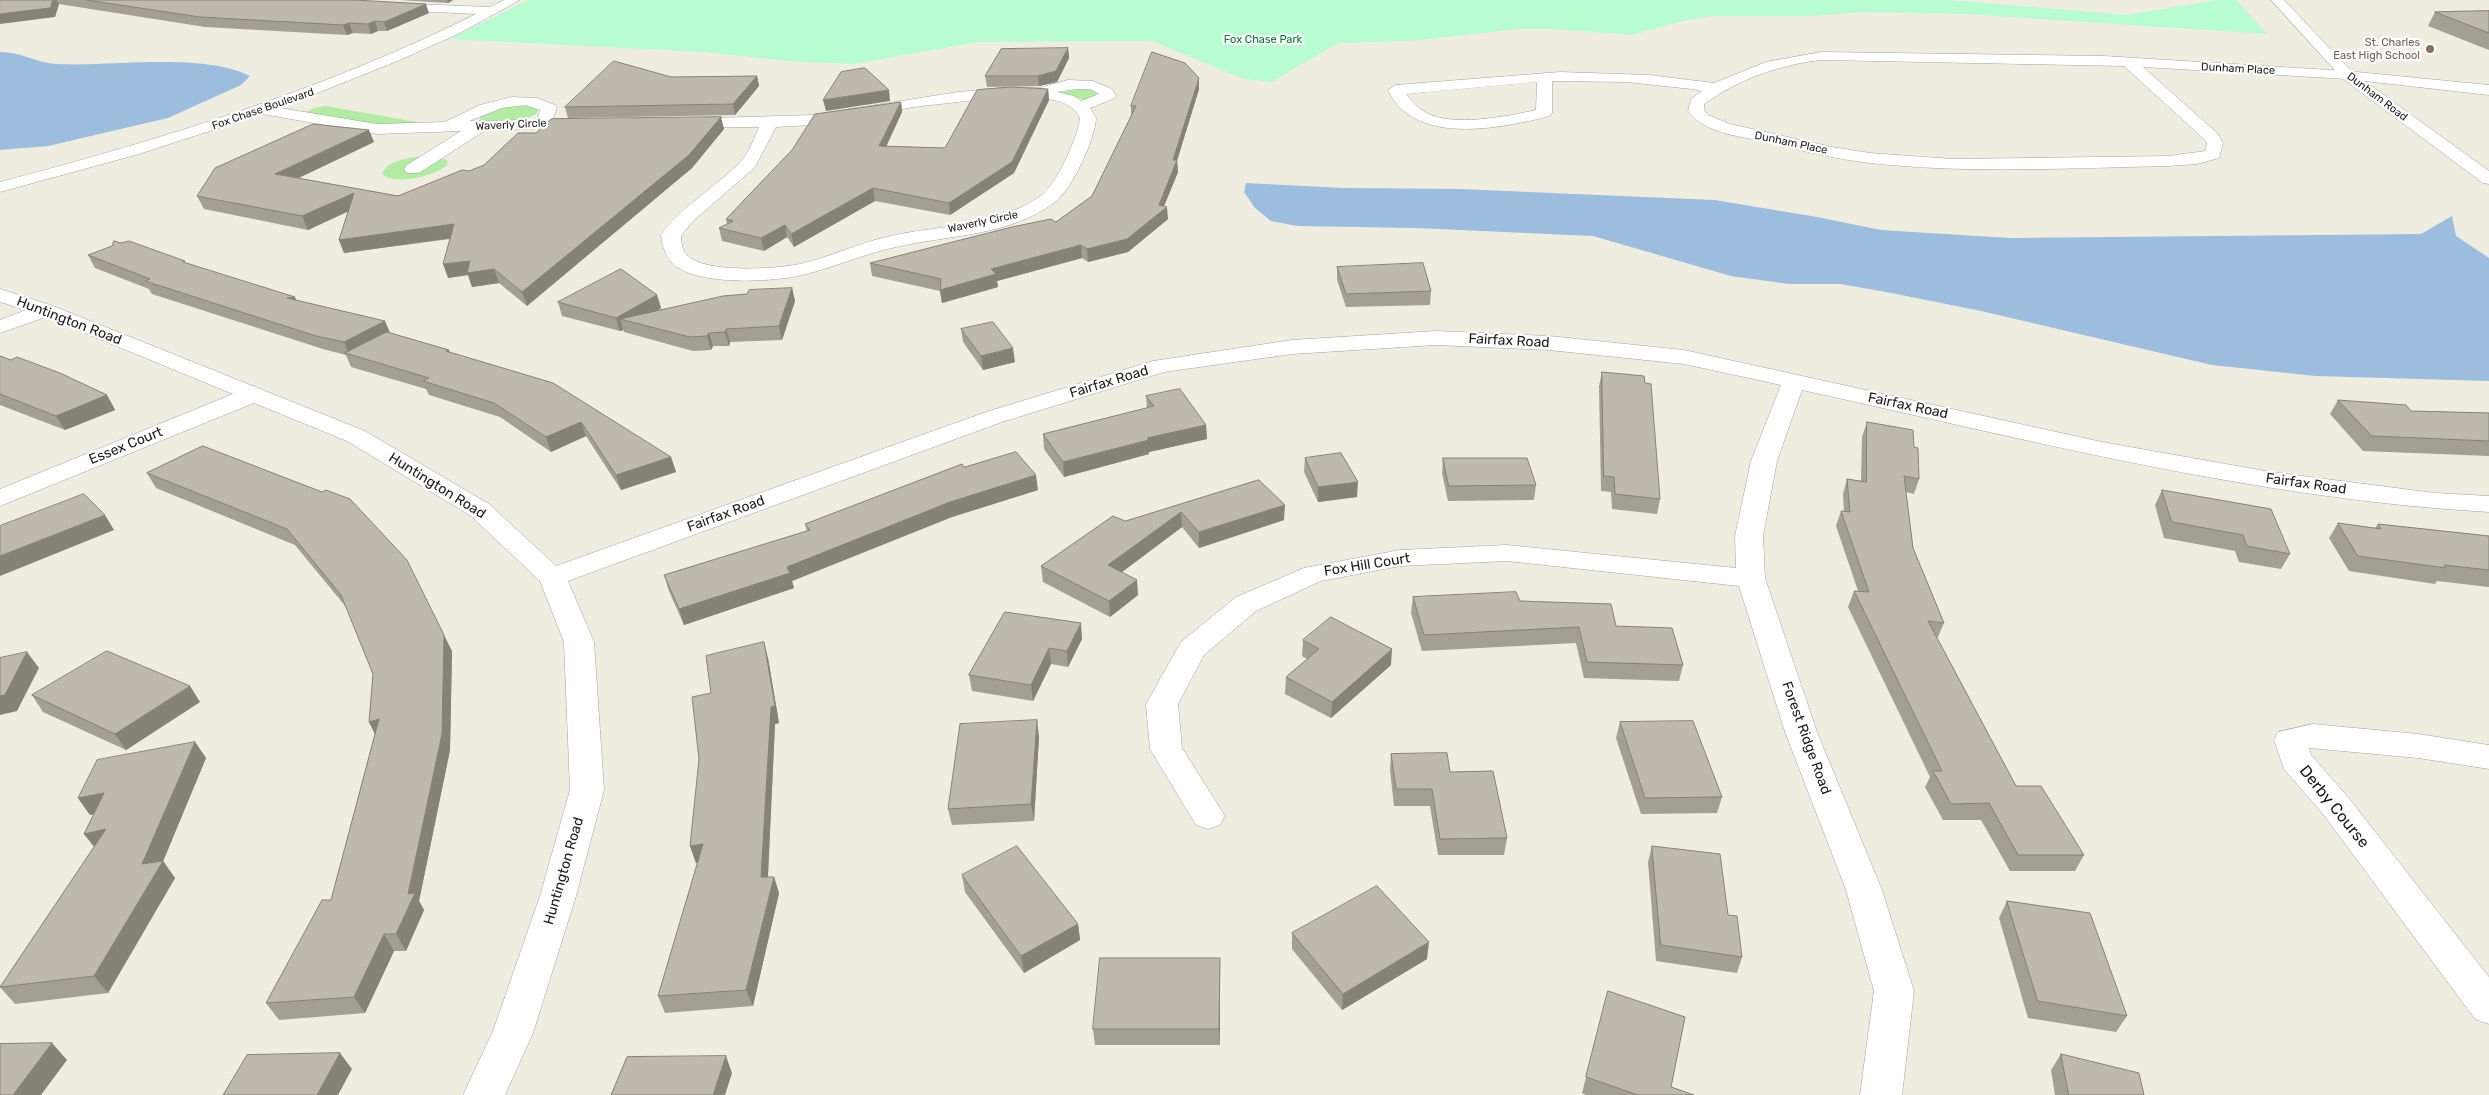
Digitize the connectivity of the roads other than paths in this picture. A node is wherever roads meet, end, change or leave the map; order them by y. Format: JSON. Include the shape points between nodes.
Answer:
{"nodes":[{"id":1,"x":514,"y":0,"type":"edge"},
{"id":2,"x":2277,"y":0,"type":"edge"},
{"id":3,"x":379,"y":6,"type":"edge"},
{"id":4,"x":494,"y":11,"type":"junction"},
{"id":5,"x":2129,"y":62,"type":"junction"},
{"id":6,"x":2347,"y":75,"type":"junction"},
{"id":7,"x":1545,"y":77,"type":"junction"},
{"id":8,"x":1714,"y":88,"type":"junction"},
{"id":9,"x":2489,"y":90,"type":"edge"},
{"id":10,"x":1041,"y":93,"type":"junction"},
{"id":11,"x":299,"y":97,"type":"junction"},
{"id":12,"x":322,"y":102,"type":"dead end"},
{"id":13,"x":1081,"y":106,"type":"junction"},
{"id":14,"x":264,"y":110,"type":"junction"},
{"id":15,"x":354,"y":110,"type":"dead end"},
{"id":16,"x":663,"y":122,"type":"edge"},
{"id":17,"x":770,"y":122,"type":"junction"},
{"id":18,"x":544,"y":123,"type":"junction"},
{"id":19,"x":598,"y":123,"type":"edge"},
{"id":20,"x":440,"y":127,"type":"junction"},
{"id":21,"x":479,"y":127,"type":"junction"},
{"id":22,"x":413,"y":169,"type":"dead end"},
{"id":23,"x":2489,"y":180,"type":"edge"},
{"id":24,"x":0,"y":187,"type":"edge"},
{"id":25,"x":0,"y":295,"type":"edge"},
{"id":26,"x":46,"y":310,"type":"junction"},
{"id":27,"x":0,"y":327,"type":"edge"},
{"id":28,"x":1794,"y":381,"type":"junction"},
{"id":29,"x":252,"y":395,"type":"junction"},
{"id":30,"x":0,"y":498,"type":"edge"},
{"id":31,"x":2489,"y":504,"type":"edge"},
{"id":32,"x":552,"y":577,"type":"junction"},
{"id":33,"x":1751,"y":578,"type":"junction"},
{"id":34,"x":2489,"y":757,"type":"edge"},
{"id":35,"x":1208,"y":816,"type":"dead end"},
{"id":36,"x":2489,"y":1007,"type":"edge"},
{"id":37,"x":484,"y":1095,"type":"edge"},
{"id":38,"x":1882,"y":1095,"type":"edge"}],
"edges":[{"from":1,"to":4,"type":"street","name":"Fox Chase Boulevard"},
{"from":2,"to":6,"type":"street","name":"Dunham Road"},
{"from":3,"to":4,"type":"street"},
{"from":4,"to":11,"type":"street","name":"Fox Chase Boulevard","via":[[411,52]]},
{"from":5,"to":6,"type":"street","name":"Dunham Place"},
{"from":5,"to":8,"type":"street","name":"Dunham Place","via":[[2060,58],[1821,56],[1776,62]]},
{"from":5,"to":8,"type":"street","name":"Dunham Place","via":[[2211,136],[2215,143],[2214,154],[2169,162],[1953,164],[1870,158],[1746,134],[1702,118],[1696,111],[1696,102]]},
{"from":6,"to":9,"type":"street","name":"Dunham Place"},
{"from":6,"to":23,"type":"street","name":"Dunham Road"},
{"from":7,"to":7,"type":"street","via":[[1407,88],[1396,90],[1399,97],[1420,116],[1441,122],[1467,123],[1544,113]]},
{"from":7,"to":8,"type":"street","via":[[1650,78]]},
{"from":10,"to":13,"type":"street"},
{"from":10,"to":13,"type":"street","via":[[1066,85],[1085,84],[1108,92],[1108,96]]},
{"from":10,"to":17,"type":"street","via":[[977,93],[849,115]]},
{"from":11,"to":12,"type":"street"},
{"from":11,"to":14,"type":"street","name":"Fox Chase Boulevard"},
{"from":13,"to":17,"type":"street","name":"Waverly Circle","via":[[1090,120],[1062,183],[1050,197],[1023,214],[875,246],[796,270],[736,274],[702,269],[682,261],[672,249],[671,235],[685,218],[749,163]]},
{"from":14,"to":20,"type":"street","name":"Waverly Circle","via":[[377,129]]},
{"from":14,"to":24,"type":"street","name":"Fox Chase Boulevard","via":[[132,152]]},
{"from":15,"to":20,"type":"street","name":"Waverly Circle","via":[[422,120]]},
{"from":16,"to":17,"type":"street"},
{"from":18,"to":19,"type":"street","name":"Waverly Circle"},
{"from":18,"to":20,"type":"street","via":[[549,108],[525,102],[484,107]]},
{"from":18,"to":21,"type":"street","name":"Waverly Circle"},
{"from":20,"to":21,"type":"street","name":"Waverly Circle"},
{"from":21,"to":22,"type":"street"},
{"from":25,"to":26,"type":"street","name":"Huntington Road"},
{"from":26,"to":27,"type":"street"},
{"from":26,"to":29,"type":"street","name":"Huntington Road"},
{"from":28,"to":31,"type":"street","name":"Fairfax Road","via":[[2102,449],[2271,480],[2435,501]]},
{"from":28,"to":32,"type":"street","name":"Fairfax Road","via":[[1684,357],[1549,343],[1436,338],[1292,347],[1160,366],[994,417]]},
{"from":28,"to":33,"type":"street","name":"Forest Ridge Road","via":[[1764,461],[1749,536]]},
{"from":29,"to":30,"type":"street","name":"Essex Court"},
{"from":29,"to":32,"type":"street","name":"Huntington Road","via":[[356,436],[480,510]]},
{"from":32,"to":37,"type":"street","name":"Huntington Road","via":[[579,642],[587,790],[558,896],[513,1032]]},
{"from":33,"to":35,"type":"street","name":"Fox Hill Court","via":[[1507,553],[1400,558],[1314,574],[1246,604],[1192,649],[1162,704],[1166,749]]},
{"from":33,"to":38,"type":"street","name":"Forest Ridge Road","via":[[1801,732],[1864,890],[1894,991]]},
{"from":34,"to":36,"type":"street","name":"Derby Course","via":[[2418,746],[2313,736],[2290,740],[2296,760]]}]}
